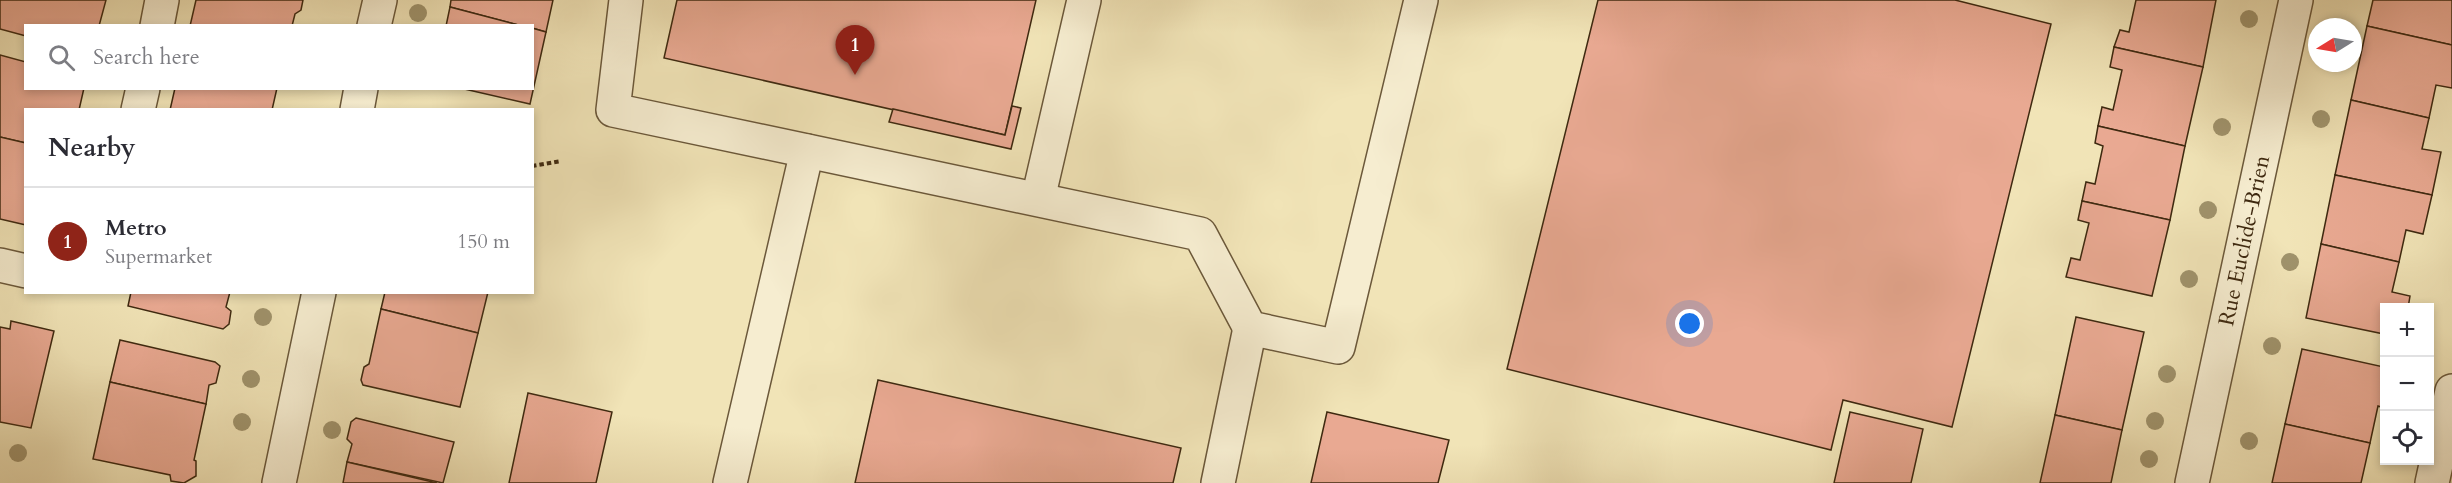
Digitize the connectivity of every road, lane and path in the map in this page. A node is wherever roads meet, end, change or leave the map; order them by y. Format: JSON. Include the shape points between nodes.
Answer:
{"nodes":[{"id":1,"x":162,"y":0,"type":"edge"},
{"id":2,"x":380,"y":0,"type":"edge"},
{"id":3,"x":626,"y":0,"type":"edge"},
{"id":4,"x":1084,"y":0,"type":"edge"},
{"id":5,"x":1421,"y":0,"type":"edge"},
{"id":6,"x":2296,"y":0,"type":"edge"},
{"id":7,"x":157,"y":24,"type":"edge"},
{"id":8,"x":374,"y":24,"type":"edge"},
{"id":9,"x":143,"y":90,"type":"edge"},
{"id":10,"x":361,"y":90,"type":"edge"},
{"id":11,"x":138,"y":108,"type":"edge"},
{"id":12,"x":357,"y":108,"type":"edge"},
{"id":13,"x":807,"y":151,"type":"junction"},
{"id":14,"x":561,"y":161,"type":"dead end"},
{"id":15,"x":534,"y":166,"type":"edge"},
{"id":16,"x":1038,"y":199,"type":"junction"},
{"id":17,"x":0,"y":265,"type":"edge"},
{"id":18,"x":24,"y":271,"type":"edge"},
{"id":19,"x":319,"y":294,"type":"edge"},
{"id":20,"x":1250,"y":328,"type":"junction"},
{"id":21,"x":2452,"y":391,"type":"edge"},
{"id":22,"x":279,"y":483,"type":"edge"},
{"id":23,"x":730,"y":483,"type":"edge"},
{"id":24,"x":1218,"y":483,"type":"edge"},
{"id":25,"x":2192,"y":483,"type":"edge"},
{"id":26,"x":2432,"y":483,"type":"edge"}],
"edges":[{"from":1,"to":7,"type":"street"},
{"from":2,"to":8,"type":"street"},
{"from":3,"to":13,"type":"street","via":[[613,110]]},
{"from":4,"to":16,"type":"street"},
{"from":5,"to":20,"type":"street","via":[[1338,347]]},
{"from":6,"to":25,"type":"street","name":"Rue Euclide-Brien"},
{"from":9,"to":11,"type":"street"},
{"from":10,"to":12,"type":"street"},
{"from":13,"to":16,"type":"street"},
{"from":13,"to":23,"type":"street"},
{"from":14,"to":15,"type":"path"},
{"from":16,"to":20,"type":"street","via":[[1200,234]]},
{"from":17,"to":18,"type":"street"},
{"from":19,"to":22,"type":"street"},
{"from":20,"to":24,"type":"street"},
{"from":21,"to":26,"type":"street"}]}
